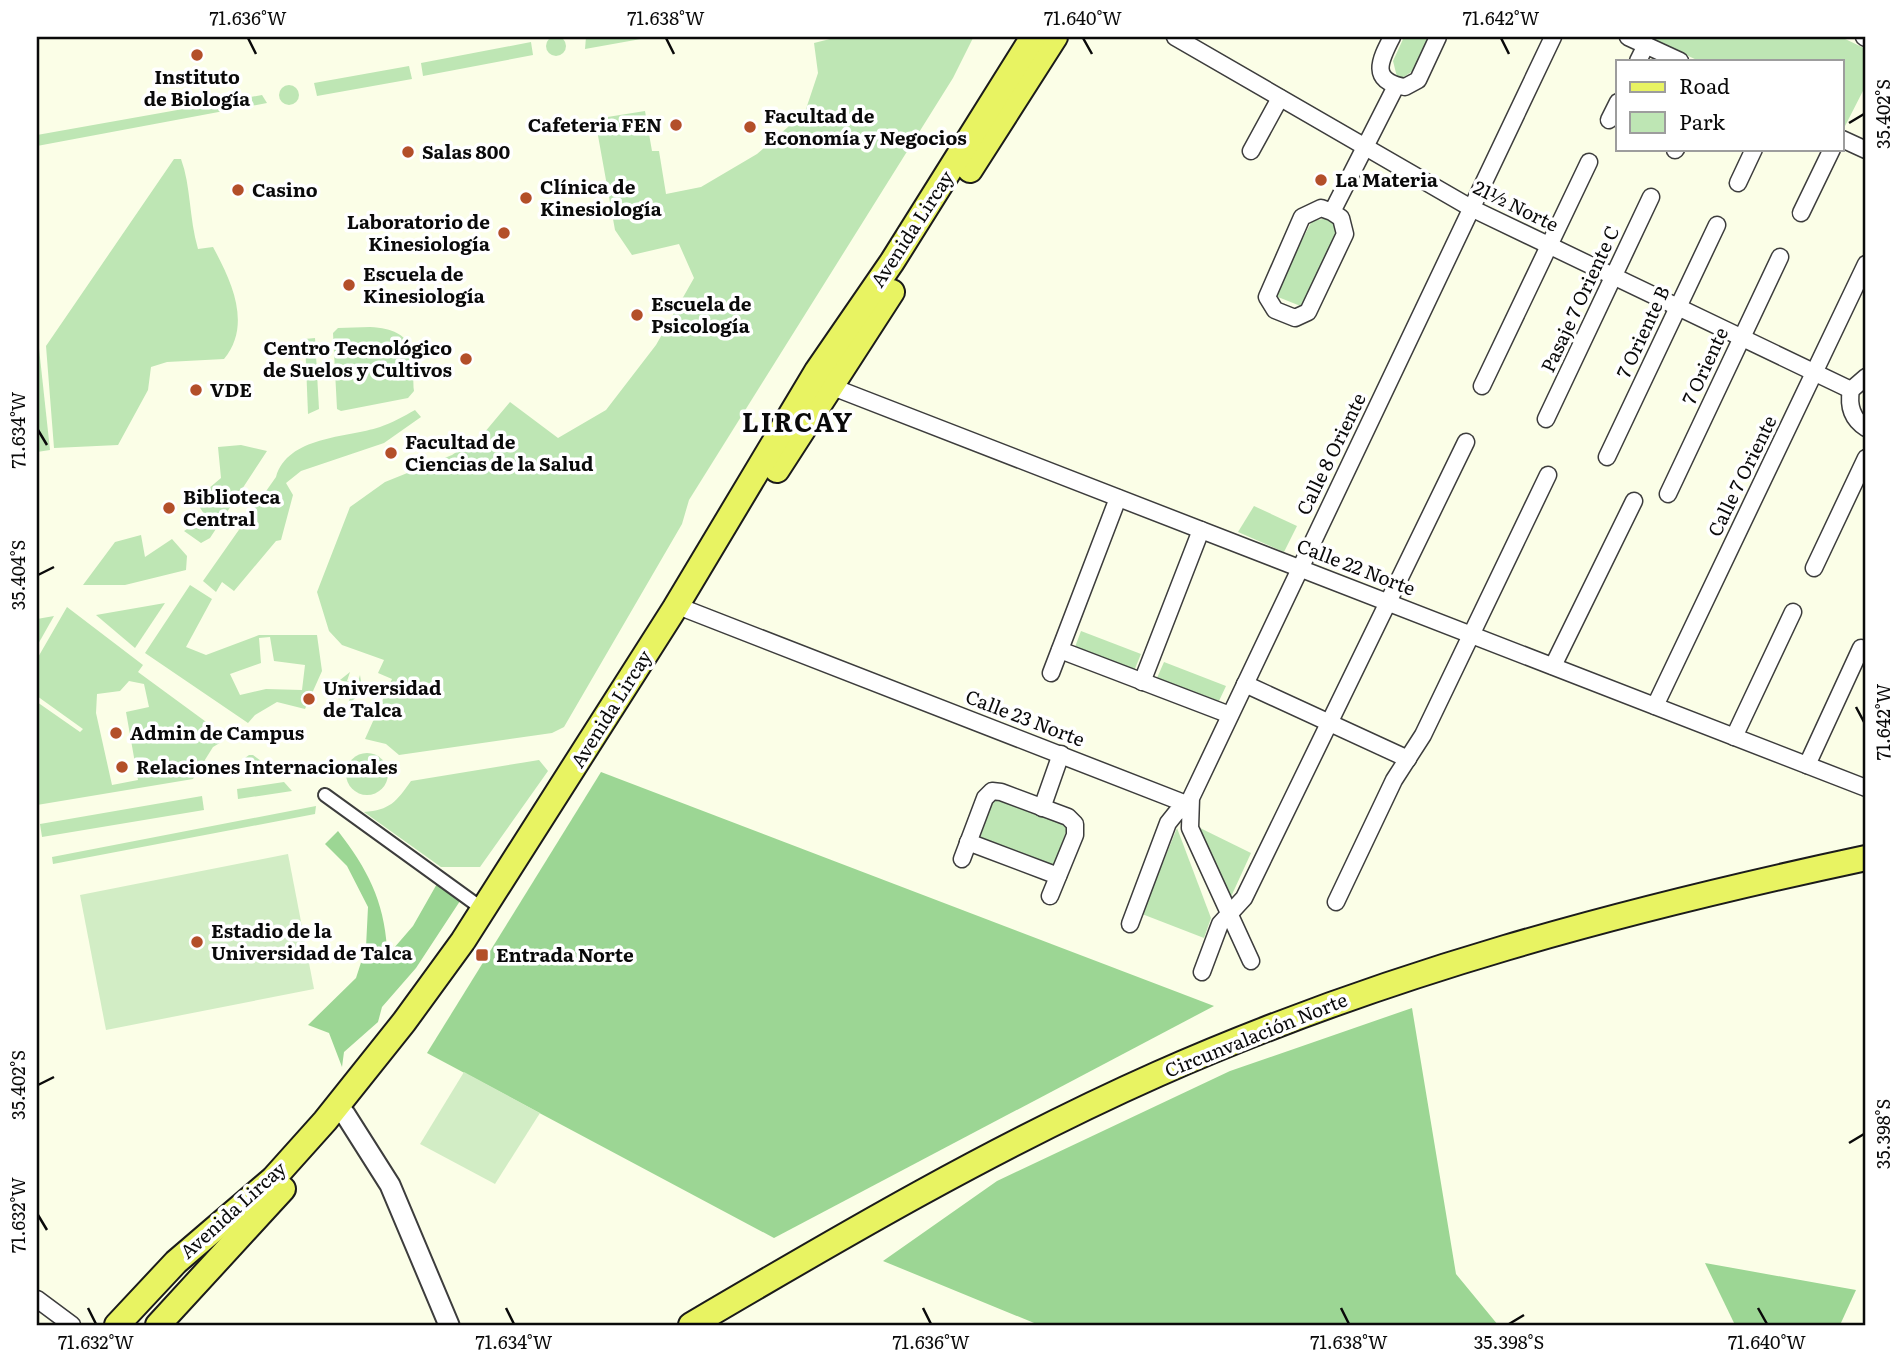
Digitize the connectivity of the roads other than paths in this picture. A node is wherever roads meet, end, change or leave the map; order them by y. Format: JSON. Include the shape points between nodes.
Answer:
{"nodes":[{"id":1,"x":1032,"y":37,"type":"edge"},
{"id":2,"x":1055,"y":37,"type":"edge"},
{"id":3,"x":1175,"y":37,"type":"edge"},
{"id":4,"x":1392,"y":37,"type":"edge"},
{"id":5,"x":1438,"y":37,"type":"edge"},
{"id":6,"x":1553,"y":37,"type":"edge"},
{"id":7,"x":1628,"y":37,"type":"edge"},
{"id":8,"x":1647,"y":45,"type":"junction"},
{"id":9,"x":1639,"y":60,"type":"edge"},
{"id":10,"x":1678,"y":60,"type":"edge"},
{"id":11,"x":1396,"y":86,"type":"junction"},
{"id":12,"x":1280,"y":98,"type":"junction"},
{"id":13,"x":1616,"y":106,"type":"edge"},
{"id":14,"x":1609,"y":120,"type":"dead end"},
{"id":15,"x":1843,"y":139,"type":"edge"},
{"id":16,"x":1366,"y":148,"type":"junction"},
{"id":17,"x":1754,"y":150,"type":"edge"},
{"id":18,"x":1832,"y":150,"type":"edge"},
{"id":19,"x":1866,"y":150,"type":"edge"},
{"id":20,"x":1251,"y":151,"type":"dead end"},
{"id":21,"x":1589,"y":162,"type":"dead end"},
{"id":22,"x":1738,"y":183,"type":"dead end"},
{"id":23,"x":1651,"y":197,"type":"dead end"},
{"id":24,"x":1472,"y":208,"type":"junction"},
{"id":25,"x":1332,"y":212,"type":"junction"},
{"id":26,"x":1801,"y":213,"type":"dead end"},
{"id":27,"x":1717,"y":225,"type":"dead end"},
{"id":28,"x":1549,"y":246,"type":"junction"},
{"id":29,"x":1780,"y":257,"type":"dead end"},
{"id":30,"x":1866,"y":264,"type":"edge"},
{"id":31,"x":1614,"y":276,"type":"junction"},
{"id":32,"x":1678,"y":307,"type":"junction"},
{"id":33,"x":1742,"y":337,"type":"junction"},
{"id":34,"x":1815,"y":372,"type":"junction"},
{"id":35,"x":1866,"y":377,"type":"edge"},
{"id":36,"x":824,"y":378,"type":"junction"},
{"id":37,"x":1482,"y":386,"type":"dead end"},
{"id":38,"x":1852,"y":390,"type":"junction"},
{"id":39,"x":1546,"y":419,"type":"dead end"},
{"id":40,"x":1866,"y":428,"type":"edge"},
{"id":41,"x":1466,"y":442,"type":"dead end"},
{"id":42,"x":1606,"y":457,"type":"dead end"},
{"id":43,"x":1866,"y":458,"type":"edge"},
{"id":44,"x":1548,"y":475,"type":"dead end"},
{"id":45,"x":1668,"y":494,"type":"dead end"},
{"id":46,"x":1118,"y":498,"type":"junction"},
{"id":47,"x":1634,"y":501,"type":"dead end"},
{"id":48,"x":1200,"y":530,"type":"junction"},
{"id":49,"x":1300,"y":568,"type":"junction"},
{"id":50,"x":1814,"y":568,"type":"dead end"},
{"id":51,"x":1387,"y":602,"type":"junction"},
{"id":52,"x":688,"y":610,"type":"junction"},
{"id":53,"x":1793,"y":612,"type":"dead end"},
{"id":54,"x":1471,"y":634,"type":"junction"},
{"id":55,"x":1861,"y":648,"type":"dead end"},
{"id":56,"x":1060,"y":650,"type":"junction"},
{"id":57,"x":1553,"y":666,"type":"junction"},
{"id":58,"x":1051,"y":673,"type":"dead end"},
{"id":59,"x":1142,"y":682,"type":"junction"},
{"id":60,"x":1245,"y":684,"type":"junction"},
{"id":61,"x":1655,"y":706,"type":"junction"},
{"id":62,"x":1230,"y":715,"type":"junction"},
{"id":63,"x":1328,"y":722,"type":"junction"},
{"id":64,"x":1734,"y":737,"type":"junction"},
{"id":65,"x":1061,"y":754,"type":"junction"},
{"id":66,"x":1408,"y":759,"type":"junction"},
{"id":67,"x":1807,"y":765,"type":"junction"},
{"id":68,"x":1866,"y":788,"type":"edge"},
{"id":69,"x":325,"y":795,"type":"dead end"},
{"id":70,"x":1189,"y":806,"type":"junction"},
{"id":71,"x":1042,"y":808,"type":"junction"},
{"id":72,"x":968,"y":842,"type":"junction"},
{"id":73,"x":1866,"y":858,"type":"edge"},
{"id":74,"x":962,"y":859,"type":"dead end"},
{"id":75,"x":1058,"y":876,"type":"junction"},
{"id":76,"x":1050,"y":896,"type":"dead end"},
{"id":77,"x":1336,"y":902,"type":"dead end"},
{"id":78,"x":484,"y":910,"type":"junction"},
{"id":79,"x":1230,"y":914,"type":"junction"},
{"id":80,"x":1130,"y":924,"type":"dead end"},
{"id":81,"x":1251,"y":961,"type":"dead end"},
{"id":82,"x":1202,"y":972,"type":"dead end"},
{"id":83,"x":345,"y":1114,"type":"junction"},
{"id":84,"x":37,"y":1299,"type":"edge"},
{"id":85,"x":72,"y":1325,"type":"edge"},
{"id":86,"x":117,"y":1325,"type":"edge"},
{"id":87,"x":158,"y":1325,"type":"edge"},
{"id":88,"x":449,"y":1325,"type":"edge"},
{"id":89,"x":691,"y":1325,"type":"edge"}],
"edges":[{"from":1,"to":36,"type":"main road","name":"Avenida Lircay"},
{"from":2,"to":36,"type":"main road","name":"Avenida Lircay"},
{"from":3,"to":12,"type":"street","name":"21½ Norte"},
{"from":4,"to":11,"type":"street","via":[[1378,65],[1384,78]]},
{"from":5,"to":11,"type":"street","via":[[1418,80]]},
{"from":6,"to":24,"type":"street","name":"Calle 8 Oriente"},
{"from":7,"to":8,"type":"street"},
{"from":8,"to":9,"type":"street"},
{"from":8,"to":10,"type":"street"},
{"from":11,"to":16,"type":"street"},
{"from":12,"to":16,"type":"street","name":"21½ Norte"},
{"from":12,"to":20,"type":"street"},
{"from":13,"to":14,"type":"street"},
{"from":15,"to":19,"type":"street"},
{"from":16,"to":24,"type":"street","name":"21½ Norte"},
{"from":16,"to":25,"type":"street"},
{"from":17,"to":22,"type":"street"},
{"from":18,"to":26,"type":"street"},
{"from":21,"to":28,"type":"street"},
{"from":23,"to":31,"type":"street","name":"Pasaje 7 Oriente C"},
{"from":24,"to":28,"type":"street","name":"21½ Norte"},
{"from":24,"to":49,"type":"street","name":"Calle 8 Oriente"},
{"from":25,"to":25,"type":"street","via":[[1340,218],[1345,234],[1308,312],[1295,318],[1275,310],[1267,297],[1302,217],[1321,208]]},
{"from":27,"to":32,"type":"street","name":"7 Oriente B"},
{"from":28,"to":31,"type":"street","name":"21½ Norte"},
{"from":28,"to":37,"type":"street"},
{"from":29,"to":33,"type":"street","name":"7 Oriente"},
{"from":30,"to":34,"type":"street","name":"Calle 7 Oriente"},
{"from":31,"to":32,"type":"street","name":"21½ Norte"},
{"from":31,"to":39,"type":"street","name":"Pasaje 7 Oriente C"},
{"from":32,"to":33,"type":"street","name":"21½ Norte"},
{"from":32,"to":42,"type":"street","name":"7 Oriente B"},
{"from":33,"to":34,"type":"street","name":"21½ Norte"},
{"from":33,"to":45,"type":"street","name":"7 Oriente"},
{"from":34,"to":38,"type":"street","name":"21½ Norte"},
{"from":34,"to":61,"type":"street","name":"Calle 7 Oriente"},
{"from":35,"to":38,"type":"street"},
{"from":36,"to":46,"type":"street","name":"Calle 22 Norte"},
{"from":36,"to":52,"type":"main road","name":"Avenida Lircay"},
{"from":36,"to":78,"type":"main road","name":"Avenida Lircay"},
{"from":38,"to":40,"type":"street","via":[[1853,415]]},
{"from":41,"to":51,"type":"street"},
{"from":43,"to":50,"type":"street"},
{"from":44,"to":54,"type":"street"},
{"from":46,"to":48,"type":"street","name":"Calle 22 Norte"},
{"from":46,"to":56,"type":"street"},
{"from":47,"to":57,"type":"street"},
{"from":48,"to":49,"type":"street","name":"Calle 22 Norte"},
{"from":48,"to":59,"type":"street"},
{"from":49,"to":51,"type":"street","name":"Calle 22 Norte"},
{"from":49,"to":60,"type":"street","name":"Calle 8 Oriente"},
{"from":51,"to":54,"type":"street","name":"Calle 22 Norte"},
{"from":51,"to":63,"type":"street"},
{"from":52,"to":65,"type":"street","name":"Calle 23 Norte"},
{"from":52,"to":83,"type":"main road","name":"Avenida Lircay","via":[[479,940]]},
{"from":53,"to":64,"type":"street"},
{"from":54,"to":57,"type":"street","name":"Calle 22 Norte"},
{"from":54,"to":66,"type":"street"},
{"from":55,"to":67,"type":"street"},
{"from":56,"to":58,"type":"street"},
{"from":56,"to":59,"type":"street"},
{"from":57,"to":61,"type":"street","name":"Calle 22 Norte"},
{"from":59,"to":62,"type":"street"},
{"from":60,"to":62,"type":"street","name":"Calle 8 Oriente"},
{"from":60,"to":63,"type":"street"},
{"from":61,"to":64,"type":"street","name":"Calle 22 Norte"},
{"from":62,"to":70,"type":"street","name":"Calle 8 Oriente"},
{"from":63,"to":66,"type":"street"},
{"from":63,"to":79,"type":"street","via":[[1244,898]]},
{"from":64,"to":67,"type":"street","name":"Calle 22 Norte"},
{"from":65,"to":70,"type":"street","name":"Calle 23 Norte"},
{"from":65,"to":71,"type":"street"},
{"from":66,"to":77,"type":"street"},
{"from":67,"to":68,"type":"street","name":"Calle 22 Norte"},
{"from":69,"to":78,"type":"street"},
{"from":70,"to":79,"type":"street","via":[[1190,828]]},
{"from":70,"to":80,"type":"street","name":"Calle 8 Oriente","via":[[1168,823]]},
{"from":71,"to":72,"type":"street","via":[[992,791]]},
{"from":71,"to":75,"type":"street","via":[[1075,824]]},
{"from":72,"to":74,"type":"street"},
{"from":72,"to":75,"type":"street"},
{"from":73,"to":89,"type":"main road","name":"Circunvalación Norte","via":[[1545,934],[1367,991],[1251,1035],[993,1153]]},
{"from":75,"to":76,"type":"street"},
{"from":78,"to":86,"type":"main road","name":"Avenida Lircay","via":[[404,1022],[273,1179],[176,1262]]},
{"from":79,"to":81,"type":"street"},
{"from":79,"to":82,"type":"street","via":[[1220,924]]},
{"from":83,"to":87,"type":"main road","name":"Avenida Lircay"},
{"from":83,"to":88,"type":"street","via":[[390,1185]]},
{"from":84,"to":85,"type":"street"}]}
